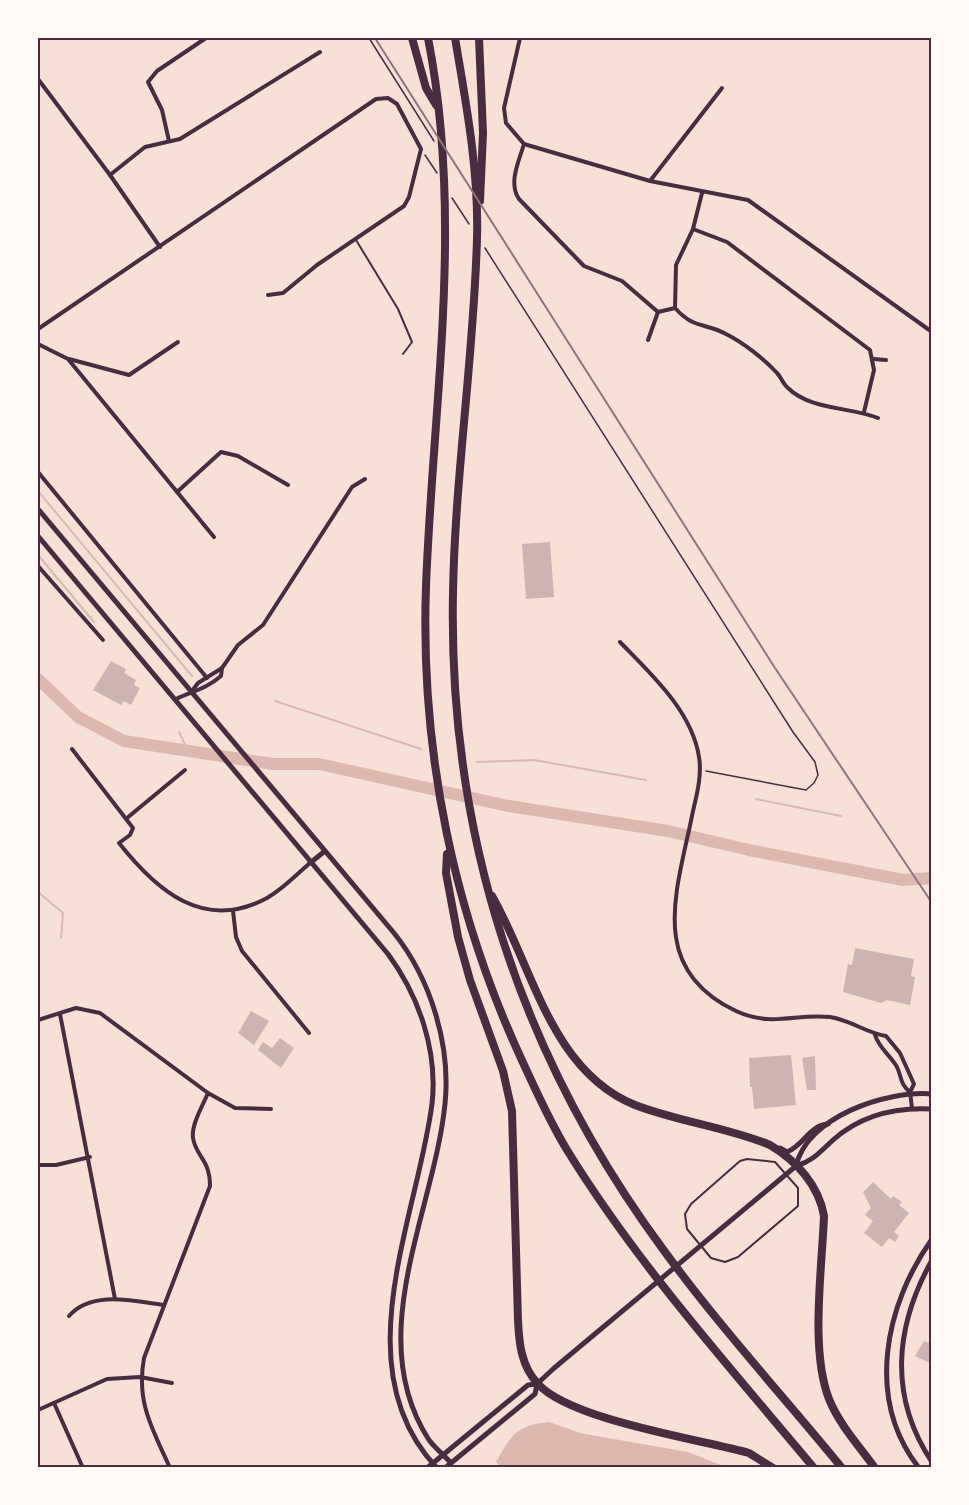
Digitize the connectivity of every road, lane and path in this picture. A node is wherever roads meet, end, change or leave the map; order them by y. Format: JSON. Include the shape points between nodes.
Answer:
{"nodes":[{"id":1,"x":206,"y":38,"type":"edge"},
{"id":2,"x":369,"y":38,"type":"edge"},
{"id":3,"x":412,"y":38,"type":"edge"},
{"id":4,"x":428,"y":38,"type":"edge"},
{"id":5,"x":455,"y":38,"type":"edge"},
{"id":6,"x":479,"y":38,"type":"edge"},
{"id":7,"x":520,"y":38,"type":"edge"},
{"id":8,"x":320,"y":52,"type":"dead end"},
{"id":9,"x":38,"y":79,"type":"edge"},
{"id":10,"x":722,"y":88,"type":"dead end"},
{"id":11,"x":438,"y":109,"type":"junction"},
{"id":12,"x":169,"y":141,"type":"junction"},
{"id":13,"x":435,"y":142,"type":"dead end"},
{"id":14,"x":524,"y":144,"type":"junction"},
{"id":15,"x":421,"y":149,"type":"junction"},
{"id":16,"x":110,"y":176,"type":"junction"},
{"id":17,"x":439,"y":177,"type":"dead end"},
{"id":18,"x":650,"y":181,"type":"junction"},
{"id":19,"x":702,"y":193,"type":"junction"},
{"id":20,"x":450,"y":195,"type":"dead end"},
{"id":21,"x":693,"y":229,"type":"junction"},
{"id":22,"x":477,"y":237,"type":"junction"},
{"id":23,"x":356,"y":240,"type":"junction"},
{"id":24,"x":160,"y":247,"type":"junction"},
{"id":25,"x":268,"y":295,"type":"dead end"},
{"id":26,"x":675,"y":308,"type":"junction"},
{"id":27,"x":658,"y":312,"type":"junction"},
{"id":28,"x":38,"y":329,"type":"edge"},
{"id":29,"x":932,"y":332,"type":"edge"},
{"id":30,"x":648,"y":340,"type":"dead end"},
{"id":31,"x":178,"y":342,"type":"dead end"},
{"id":32,"x":38,"y":344,"type":"edge"},
{"id":33,"x":403,"y":354,"type":"dead end"},
{"id":34,"x":68,"y":359,"type":"junction"},
{"id":35,"x":874,"y":359,"type":"junction"},
{"id":36,"x":886,"y":360,"type":"dead end"},
{"id":37,"x":864,"y":412,"type":"junction"},
{"id":38,"x":878,"y":417,"type":"dead end"},
{"id":39,"x":38,"y":472,"type":"edge"},
{"id":40,"x":365,"y":478,"type":"dead end"},
{"id":41,"x":288,"y":485,"type":"dead end"},
{"id":42,"x":177,"y":492,"type":"junction"},
{"id":43,"x":38,"y":509,"type":"edge"},
{"id":44,"x":38,"y":536,"type":"edge"},
{"id":45,"x":214,"y":537,"type":"dead end"},
{"id":46,"x":38,"y":566,"type":"edge"},
{"id":47,"x":103,"y":640,"type":"dead end"},
{"id":48,"x":620,"y":642,"type":"dead end"},
{"id":49,"x":222,"y":668,"type":"junction"},
{"id":50,"x":207,"y":678,"type":"junction"},
{"id":51,"x":192,"y":692,"type":"junction"},
{"id":52,"x":176,"y":699,"type":"junction"},
{"id":53,"x":72,"y":749,"type":"dead end"},
{"id":54,"x":185,"y":770,"type":"dead end"},
{"id":55,"x":700,"y":771,"type":"junction"},
{"id":56,"x":127,"y":818,"type":"junction"},
{"id":57,"x":447,"y":843,"type":"junction"},
{"id":58,"x":325,"y":851,"type":"junction"},
{"id":59,"x":310,"y":863,"type":"junction"},
{"id":60,"x":486,"y":885,"type":"junction"},
{"id":61,"x":232,"y":911,"type":"junction"},
{"id":62,"x":60,"y":1014,"type":"junction"},
{"id":63,"x":38,"y":1020,"type":"edge"},
{"id":64,"x":309,"y":1033,"type":"dead end"},
{"id":65,"x":876,"y":1035,"type":"junction"},
{"id":66,"x":910,"y":1092,"type":"junction"},
{"id":67,"x":208,"y":1093,"type":"junction"},
{"id":68,"x":932,"y":1094,"type":"edge"},
{"id":69,"x":912,"y":1108,"type":"junction"},
{"id":70,"x":271,"y":1109,"type":"dead end"},
{"id":71,"x":932,"y":1109,"type":"edge"},
{"id":72,"x":830,"y":1124,"type":"junction"},
{"id":73,"x":774,"y":1147,"type":"junction"},
{"id":74,"x":90,"y":1157,"type":"junction"},
{"id":75,"x":39,"y":1165,"type":"dead end"},
{"id":76,"x":796,"y":1166,"type":"junction"},
{"id":77,"x":787,"y":1174,"type":"junction"},
{"id":78,"x":406,"y":1229,"type":"junction"},
{"id":79,"x":418,"y":1232,"type":"junction"},
{"id":80,"x":932,"y":1239,"type":"edge"},
{"id":81,"x":402,"y":1248,"type":"junction"},
{"id":82,"x":413,"y":1250,"type":"junction"},
{"id":83,"x":932,"y":1260,"type":"edge"},
{"id":84,"x":900,"y":1292,"type":"junction"},
{"id":85,"x":914,"y":1298,"type":"junction"},
{"id":86,"x":115,"y":1299,"type":"junction"},
{"id":87,"x":164,"y":1305,"type":"junction"},
{"id":88,"x":69,"y":1316,"type":"dead end"},
{"id":89,"x":390,"y":1337,"type":"junction"},
{"id":90,"x":402,"y":1337,"type":"junction"},
{"id":91,"x":141,"y":1377,"type":"junction"},
{"id":92,"x":172,"y":1383,"type":"dead end"},
{"id":93,"x":537,"y":1384,"type":"junction"},
{"id":94,"x":54,"y":1403,"type":"junction"},
{"id":95,"x":38,"y":1410,"type":"edge"},
{"id":96,"x":442,"y":1453,"type":"junction"},
{"id":97,"x":432,"y":1462,"type":"junction"},
{"id":98,"x":932,"y":1462,"type":"edge"},
{"id":99,"x":453,"y":1465,"type":"edge"},
{"id":100,"x":83,"y":1467,"type":"edge"},
{"id":101,"x":170,"y":1467,"type":"edge"},
{"id":102,"x":427,"y":1467,"type":"edge"},
{"id":103,"x":437,"y":1467,"type":"edge"},
{"id":104,"x":446,"y":1467,"type":"edge"},
{"id":105,"x":773,"y":1467,"type":"edge"},
{"id":106,"x":814,"y":1467,"type":"edge"},
{"id":107,"x":842,"y":1467,"type":"edge"},
{"id":108,"x":875,"y":1467,"type":"edge"},
{"id":109,"x":919,"y":1467,"type":"edge"}],
"edges":[{"from":1,"to":12,"type":"street","via":[[148,82],[162,110]]},
{"from":2,"to":13,"type":"path"},
{"from":3,"to":11,"type":"highway","via":[[426,88]]},
{"from":4,"to":11,"type":"highway"},
{"from":5,"to":22,"type":"highway","via":[[472,158]]},
{"from":6,"to":22,"type":"highway","via":[[482,173]]},
{"from":7,"to":14,"type":"street","via":[[504,108],[507,123]]},
{"from":8,"to":12,"type":"street","via":[[180,138]]},
{"from":9,"to":16,"type":"street"},
{"from":10,"to":18,"type":"street"},
{"from":11,"to":57,"type":"highway","via":[[447,223],[426,610],[434,763]]},
{"from":12,"to":16,"type":"street","via":[[145,147]]},
{"from":14,"to":18,"type":"street"},
{"from":14,"to":27,"type":"street","via":[[514,178],[519,199],[584,266],[622,281]]},
{"from":15,"to":17,"type":"path"},
{"from":15,"to":23,"type":"street","via":[[404,206]]},
{"from":15,"to":24,"type":"street","via":[[397,104],[388,98],[376,99]]},
{"from":16,"to":24,"type":"street"},
{"from":18,"to":19,"type":"street"},
{"from":19,"to":21,"type":"street"},
{"from":19,"to":29,"type":"street","via":[[748,200]]},
{"from":20,"to":22,"type":"path"},
{"from":21,"to":26,"type":"street","via":[[676,266]]},
{"from":21,"to":35,"type":"street","via":[[727,242],[861,340]]},
{"from":22,"to":55,"type":"path","via":[[813,758],[818,775],[814,783],[800,790]]},
{"from":22,"to":60,"type":"highway","via":[[453,589],[454,686],[464,769]]},
{"from":23,"to":25,"type":"street","via":[[284,293]]},
{"from":23,"to":33,"type":"lane","via":[[398,309],[412,342]]},
{"from":24,"to":28,"type":"street"},
{"from":26,"to":27,"type":"street"},
{"from":26,"to":37,"type":"street","via":[[695,325],[726,333],[770,365],[797,394],[821,405]]},
{"from":27,"to":30,"type":"street"},
{"from":31,"to":34,"type":"street","via":[[132,374]]},
{"from":32,"to":34,"type":"street"},
{"from":34,"to":42,"type":"street"},
{"from":35,"to":36,"type":"street"},
{"from":35,"to":37,"type":"street"},
{"from":37,"to":38,"type":"street"},
{"from":39,"to":50,"type":"street"},
{"from":40,"to":49,"type":"street","via":[[352,487],[263,625],[238,645]]},
{"from":41,"to":42,"type":"street","via":[[238,456],[221,452]]},
{"from":42,"to":45,"type":"street"},
{"from":43,"to":51,"type":"main road"},
{"from":44,"to":52,"type":"main road"},
{"from":46,"to":47,"type":"street"},
{"from":48,"to":55,"type":"street","via":[[661,684],[683,717],[697,746]]},
{"from":49,"to":50,"type":"street"},
{"from":49,"to":51,"type":"street","via":[[221,676],[210,686]]},
{"from":50,"to":51,"type":"street"},
{"from":51,"to":52,"type":"street"},
{"from":51,"to":58,"type":"main road"},
{"from":52,"to":59,"type":"main road"},
{"from":53,"to":56,"type":"street"},
{"from":54,"to":56,"type":"street"},
{"from":55,"to":65,"type":"street","via":[[674,928],[686,967],[716,999],[738,1012],[764,1020],[830,1017],[851,1021]]},
{"from":56,"to":61,"type":"street","via":[[133,828],[119,843],[138,867],[176,898],[201,908]]},
{"from":57,"to":93,"type":"highway","via":[[446,873],[458,937],[503,1071],[512,1111],[519,1347]]},
{"from":57,"to":106,"type":"highway","via":[[500,1011],[565,1147],[646,1267]]},
{"from":58,"to":59,"type":"main road"},
{"from":58,"to":79,"type":"main road","via":[[406,948],[438,1025],[445,1102]]},
{"from":59,"to":61,"type":"street","via":[[268,898]]},
{"from":59,"to":78,"type":"main road","via":[[404,977],[424,1026],[430,1054],[432,1103]]},
{"from":60,"to":73,"type":"highway","via":[[554,1025],[576,1061],[594,1079],[620,1098],[645,1109]]},
{"from":60,"to":107,"type":"highway","via":[[508,961],[544,1053],[610,1174],[690,1286]]},
{"from":61,"to":64,"type":"street","via":[[242,951]]},
{"from":62,"to":63,"type":"street"},
{"from":62,"to":67,"type":"street","via":[[76,1008],[100,1012]]},
{"from":62,"to":74,"type":"street"},
{"from":65,"to":66,"type":"street","via":[[878,1045],[897,1068],[901,1084]]},
{"from":65,"to":66,"type":"street","via":[[886,1036],[900,1053],[914,1084]]},
{"from":66,"to":68,"type":"main road"},
{"from":66,"to":69,"type":"street"},
{"from":66,"to":72,"type":"main road","via":[[856,1108]]},
{"from":67,"to":70,"type":"street","via":[[235,1108]]},
{"from":67,"to":87,"type":"street","via":[[193,1140],[210,1169],[210,1186]]},
{"from":69,"to":71,"type":"main road"},
{"from":69,"to":76,"type":"main road","via":[[900,1108],[853,1125],[812,1162]]},
{"from":72,"to":73,"type":"main road","via":[[820,1124],[795,1149],[787,1152]]},
{"from":72,"to":76,"type":"main road","via":[[800,1151]]},
{"from":73,"to":76,"type":"highway"},
{"from":74,"to":75,"type":"street"},
{"from":74,"to":86,"type":"street"},
{"from":76,"to":77,"type":"main road"},
{"from":76,"to":108,"type":"highway","via":[[821,1198],[824,1216],[819,1341],[823,1377],[837,1415]]},
{"from":77,"to":77,"type":"lane","via":[[775,1162],[740,1161],[691,1204],[685,1214],[687,1229],[711,1258],[731,1261],[798,1206],[798,1188]]},
{"from":77,"to":93,"type":"main road"},
{"from":78,"to":79,"type":"main road"},
{"from":78,"to":81,"type":"main road"},
{"from":79,"to":82,"type":"main road"},
{"from":80,"to":84,"type":"main road"},
{"from":81,"to":82,"type":"main road"},
{"from":81,"to":89,"type":"main road"},
{"from":82,"to":90,"type":"main road","via":[[404,1296]]},
{"from":83,"to":85,"type":"main road"},
{"from":84,"to":85,"type":"main road"},
{"from":84,"to":109,"type":"main road","via":[[889,1335],[890,1400],[904,1442]]},
{"from":85,"to":98,"type":"main road","via":[[903,1334],[901,1368],[914,1430]]},
{"from":86,"to":87,"type":"street"},
{"from":86,"to":88,"type":"street","via":[[84,1304]]},
{"from":87,"to":91,"type":"street"},
{"from":89,"to":90,"type":"main road"},
{"from":89,"to":97,"type":"main road","via":[[396,1392],[409,1428]]},
{"from":90,"to":96,"type":"main road","via":[[405,1376],[417,1416],[430,1442]]},
{"from":91,"to":92,"type":"street"},
{"from":91,"to":94,"type":"street","via":[[107,1379]]},
{"from":91,"to":101,"type":"street","via":[[145,1413]]},
{"from":93,"to":96,"type":"main road","via":[[528,1385]]},
{"from":93,"to":99,"type":"main road","via":[[535,1394]]},
{"from":93,"to":105,"type":"highway","via":[[574,1408],[743,1452]]},
{"from":94,"to":95,"type":"street"},
{"from":94,"to":100,"type":"street"},
{"from":96,"to":97,"type":"main road"},
{"from":96,"to":99,"type":"main road"},
{"from":97,"to":102,"type":"main road"},
{"from":97,"to":103,"type":"main road"},
{"from":99,"to":104,"type":"main road"}]}
